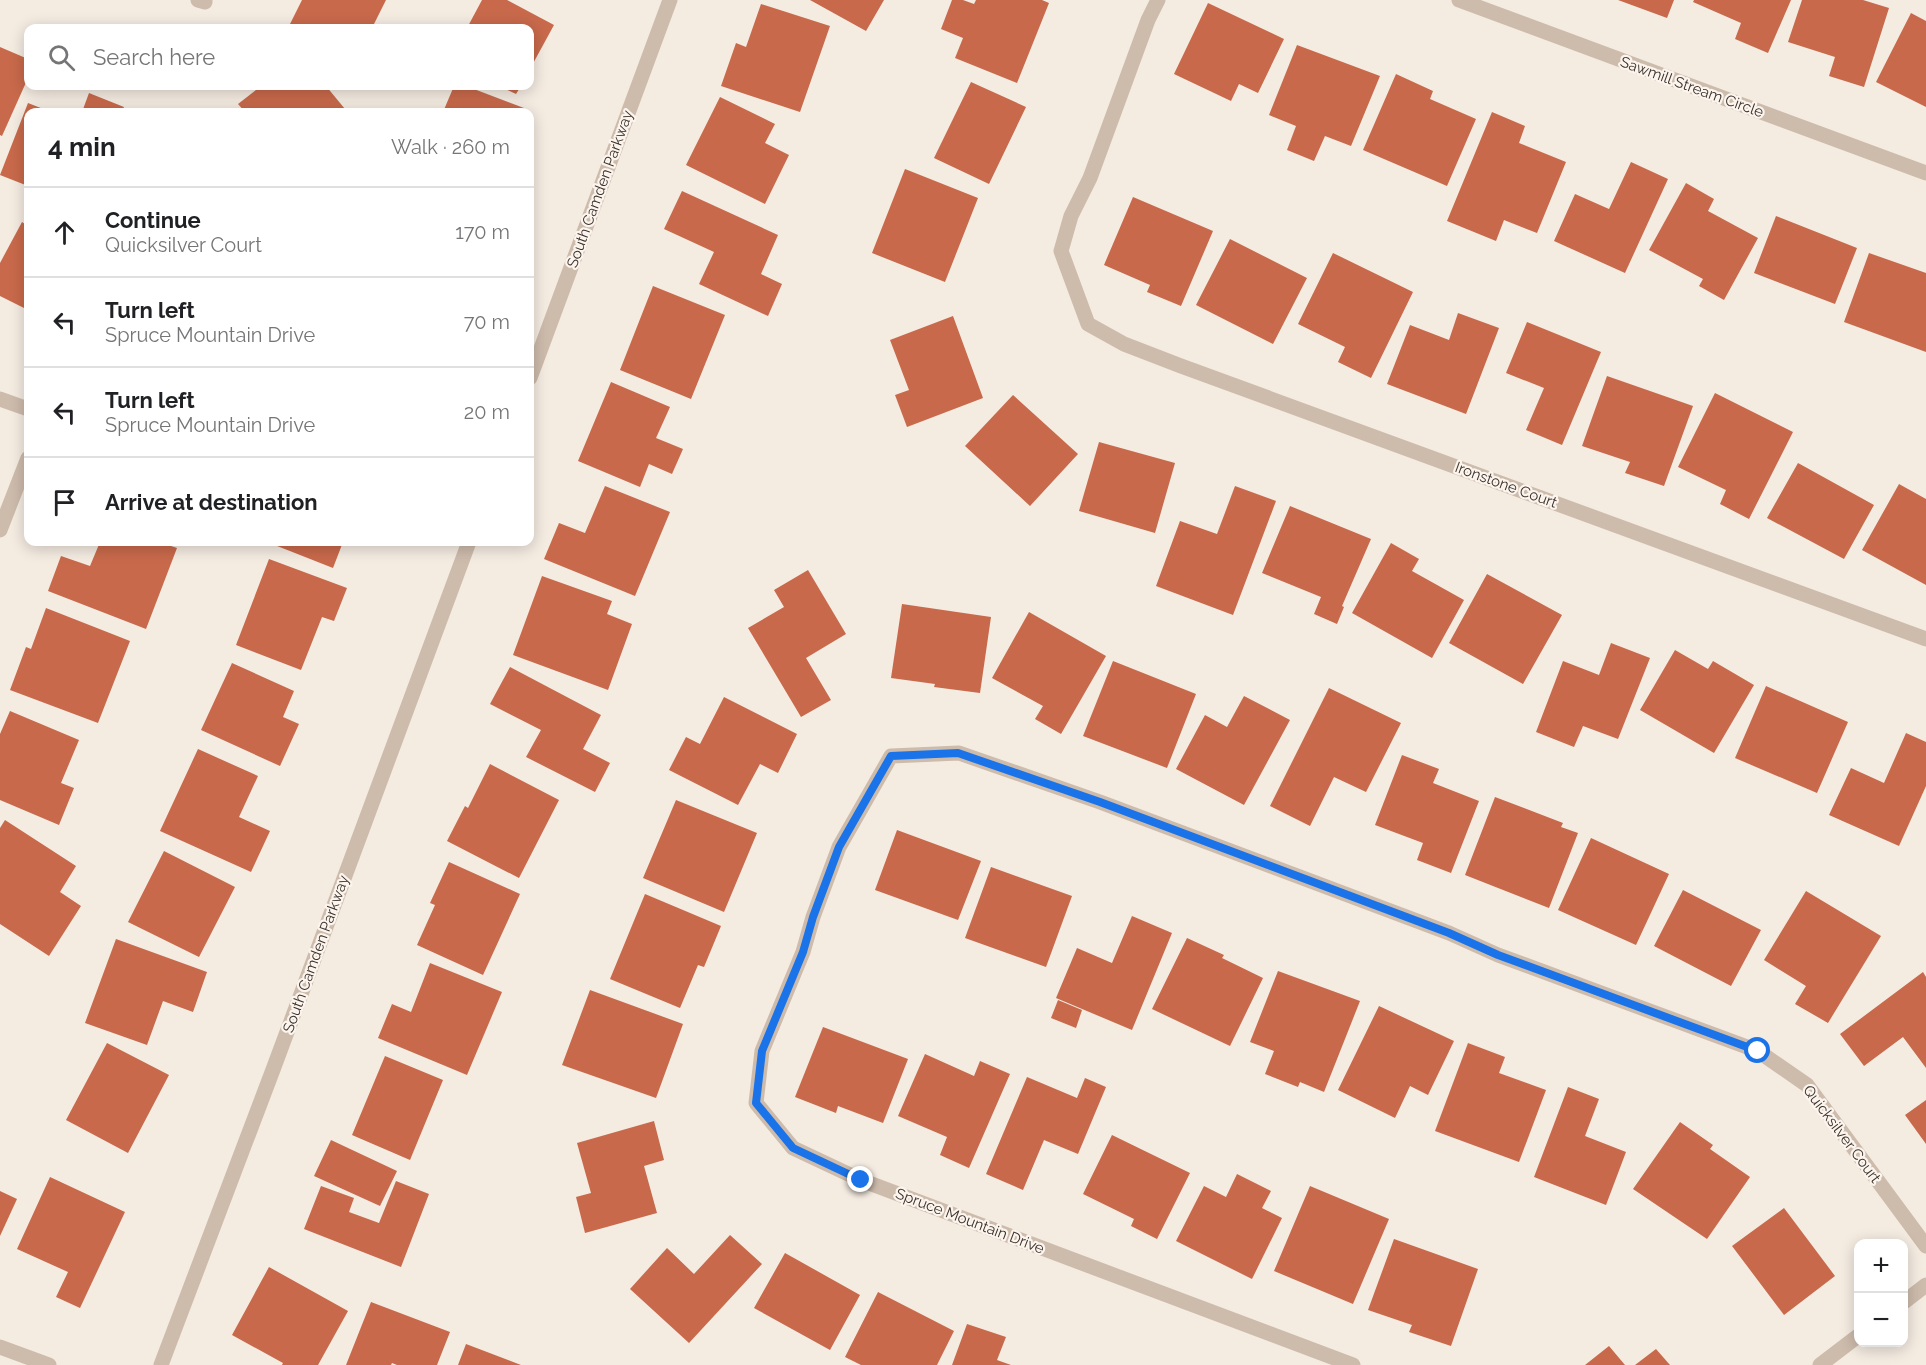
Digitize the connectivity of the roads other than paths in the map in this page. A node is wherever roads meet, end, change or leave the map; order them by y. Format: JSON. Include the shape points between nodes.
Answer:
{"nodes":[{"id":1,"x":198,"y":0,"type":"edge"},
{"id":2,"x":206,"y":0,"type":"edge"},
{"id":3,"x":670,"y":0,"type":"edge"},
{"id":4,"x":1158,"y":0,"type":"edge"},
{"id":5,"x":1459,"y":0,"type":"edge"},
{"id":6,"x":1926,"y":173,"type":"edge"},
{"id":7,"x":534,"y":367,"type":"edge"},
{"id":8,"x":0,"y":399,"type":"edge"},
{"id":9,"x":24,"y":408,"type":"edge"},
{"id":10,"x":24,"y":468,"type":"edge"},
{"id":11,"x":0,"y":530,"type":"edge"},
{"id":12,"x":468,"y":546,"type":"edge"},
{"id":13,"x":1926,"y":639,"type":"edge"},
{"id":14,"x":891,"y":756,"type":"joint"},
{"id":15,"x":1926,"y":1246,"type":"edge"},
{"id":16,"x":1926,"y":1286,"type":"edge"},
{"id":17,"x":1908,"y":1299,"type":"edge"},
{"id":18,"x":1854,"y":1339,"type":"edge"},
{"id":19,"x":0,"y":1347,"type":"edge"},
{"id":20,"x":49,"y":1365,"type":"edge"},
{"id":21,"x":161,"y":1365,"type":"edge"},
{"id":22,"x":1353,"y":1365,"type":"edge"},
{"id":23,"x":1820,"y":1365,"type":"edge"}],
"edges":[{"from":1,"to":2,"type":"street"},
{"from":3,"to":7,"type":"street","name":"South Camden Parkway"},
{"from":4,"to":13,"type":"street","name":"Ironstone Court","via":[[1061,250],[1088,324],[1124,344]]},
{"from":5,"to":6,"type":"street","name":"Sawmill Stream Circle"},
{"from":8,"to":9,"type":"street"},
{"from":10,"to":11,"type":"street"},
{"from":12,"to":21,"type":"street","name":"South Camden Parkway"},
{"from":14,"to":15,"type":"street","name":"Quicksilver Court","via":[[958,753],[1100,802],[1758,1051],[1807,1084]]},
{"from":14,"to":22,"type":"street","name":"Spruce Mountain Drive","via":[[839,847],[803,952],[762,1051],[756,1103],[793,1148],[861,1180]]},
{"from":16,"to":17,"type":"street"},
{"from":18,"to":23,"type":"street"},
{"from":19,"to":20,"type":"street"}]}
